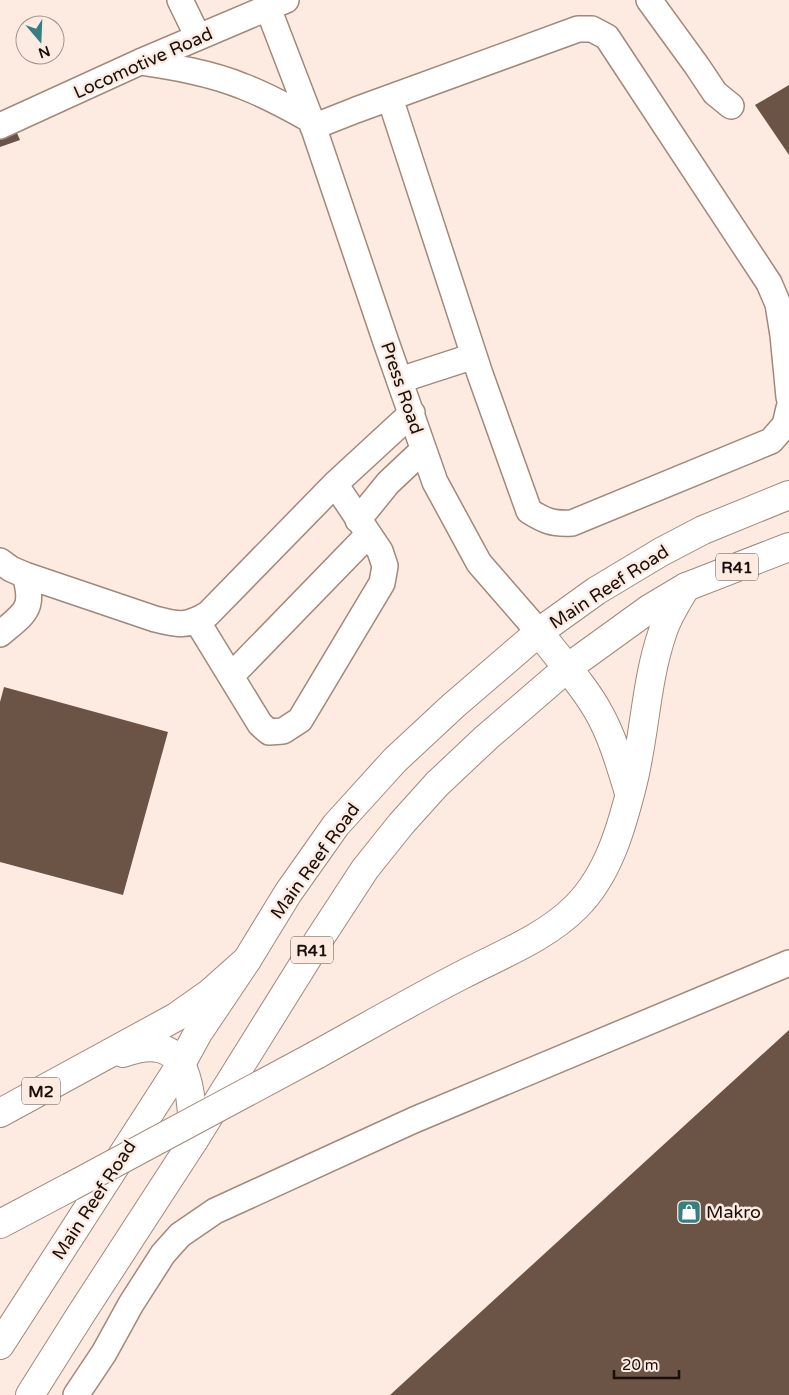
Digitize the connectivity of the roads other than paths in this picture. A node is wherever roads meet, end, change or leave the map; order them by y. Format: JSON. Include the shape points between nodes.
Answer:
{"nodes":[{"id":1,"x":180,"y":0,"type":"edge"},
{"id":2,"x":649,"y":0,"type":"edge"},
{"id":3,"x":277,"y":4,"type":"edge"},
{"id":4,"x":198,"y":37,"type":"junction"},
{"id":5,"x":140,"y":62,"type":"junction"},
{"id":6,"x":390,"y":98,"type":"junction"},
{"id":7,"x":731,"y":106,"type":"dead end"},
{"id":8,"x":312,"y":124,"type":"junction"},
{"id":9,"x":0,"y":126,"type":"edge"},
{"id":10,"x":474,"y":356,"type":"junction"},
{"id":11,"x":400,"y":380,"type":"junction"},
{"id":12,"x":789,"y":397,"type":"edge"},
{"id":13,"x":789,"y":408,"type":"edge"},
{"id":14,"x":412,"y":413,"type":"junction"},
{"id":15,"x":423,"y":450,"type":"junction"},
{"id":16,"x":335,"y":484,"type":"junction"},
{"id":17,"x":789,"y":495,"type":"edge"},
{"id":18,"x":363,"y":528,"type":"junction"},
{"id":19,"x":789,"y":547,"type":"edge"},
{"id":20,"x":0,"y":561,"type":"edge"},
{"id":21,"x":25,"y":575,"type":"junction"},
{"id":22,"x":686,"y":587,"type":"junction"},
{"id":23,"x":197,"y":621,"type":"junction"},
{"id":24,"x":539,"y":632,"type":"junction"},
{"id":25,"x":0,"y":634,"type":"edge"},
{"id":26,"x":566,"y":669,"type":"junction"},
{"id":27,"x":231,"y":676,"type":"junction"},
{"id":28,"x":629,"y":795,"type":"junction"},
{"id":29,"x":246,"y":960,"type":"junction"},
{"id":30,"x":789,"y":963,"type":"edge"},
{"id":31,"x":181,"y":1064,"type":"junction"},
{"id":32,"x":82,"y":1069,"type":"junction"},
{"id":33,"x":0,"y":1112,"type":"edge"},
{"id":34,"x":194,"y":1140,"type":"junction"},
{"id":35,"x":0,"y":1224,"type":"edge"},
{"id":36,"x":0,"y":1345,"type":"edge"},
{"id":37,"x":30,"y":1395,"type":"edge"},
{"id":38,"x":76,"y":1395,"type":"edge"}],
"edges":[{"from":1,"to":4,"type":"street"},
{"from":2,"to":7,"type":"street","via":[[715,93]]},
{"from":3,"to":4,"type":"street","name":"Locomotive Road"},
{"from":3,"to":8,"type":"street","name":"Press Road"},
{"from":4,"to":5,"type":"street","name":"Locomotive Road"},
{"from":5,"to":8,"type":"street","via":[[240,85],[273,99]]},
{"from":5,"to":9,"type":"street","name":"Locomotive Road"},
{"from":6,"to":8,"type":"street"},
{"from":6,"to":10,"type":"street"},
{"from":6,"to":12,"type":"street","via":[[578,29],[592,29],[607,38],[769,283],[778,304]]},
{"from":8,"to":11,"type":"street","name":"Press Road"},
{"from":10,"to":11,"type":"street"},
{"from":10,"to":13,"type":"street","via":[[529,511],[557,524],[572,523],[771,441],[784,425]]},
{"from":11,"to":14,"type":"street","name":"Press Road"},
{"from":14,"to":15,"type":"street","name":"Press Road"},
{"from":14,"to":16,"type":"street"},
{"from":15,"to":18,"type":"street","via":[[388,483]]},
{"from":15,"to":24,"type":"street","name":"Press Road","via":[[436,482],[479,563]]},
{"from":16,"to":18,"type":"street"},
{"from":16,"to":23,"type":"street","via":[[208,614]]},
{"from":17,"to":24,"type":"main road","name":"Main Reef Road","number":"R41","via":[[704,530],[661,552],[596,591]]},
{"from":18,"to":27,"type":"street"},
{"from":18,"to":27,"type":"street","via":[[380,551],[385,566],[382,583],[300,720],[283,731],[269,732],[260,724]]},
{"from":19,"to":22,"type":"main road","number":"R41"},
{"from":20,"to":21,"type":"street"},
{"from":21,"to":23,"type":"street","via":[[155,619],[174,624]]},
{"from":21,"to":25,"type":"street","via":[[30,598],[27,607],[24,614]]},
{"from":22,"to":26,"type":"main road","number":"R41","via":[[649,609]]},
{"from":22,"to":28,"type":"main road","via":[[662,632],[652,668]]},
{"from":23,"to":27,"type":"street"},
{"from":24,"to":26,"type":"main road"},
{"from":24,"to":29,"type":"main road","name":"Main Reef Road","number":"R41","via":[[395,760],[336,825]]},
{"from":26,"to":28,"type":"main road","via":[[600,714]]},
{"from":26,"to":34,"type":"main road","number":"R41","via":[[487,737],[437,784],[401,824],[318,941]]},
{"from":28,"to":35,"type":"main road","bridge":true,"via":[[614,846],[599,876],[562,919],[538,935]]},
{"from":29,"to":31,"type":"main road","name":"Main Reef Road","number":"R41"},
{"from":29,"to":32,"type":"main road","via":[[194,1006]]},
{"from":30,"to":38,"type":"street","via":[[414,1120],[207,1216],[180,1236],[163,1254]]},
{"from":31,"to":32,"type":"main road","via":[[170,1053],[148,1047]]},
{"from":31,"to":34,"type":"main road","via":[[190,1085]]},
{"from":31,"to":36,"type":"main road","name":"Main Reef Road","number":"R41"},
{"from":32,"to":33,"type":"main road","number":"M2"},
{"from":34,"to":37,"type":"main road","number":"R41"}]}
